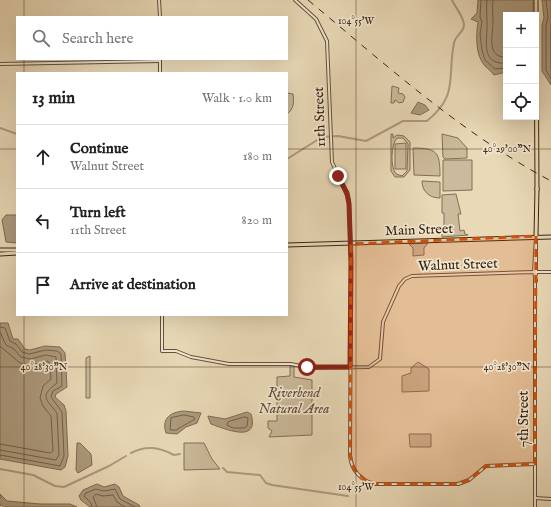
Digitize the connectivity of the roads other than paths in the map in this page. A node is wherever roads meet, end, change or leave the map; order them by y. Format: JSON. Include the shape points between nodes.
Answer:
{"nodes":[{"id":1,"x":159,"y":0,"type":"edge"},
{"id":2,"x":295,"y":0,"type":"edge"},
{"id":3,"x":536,"y":0,"type":"edge"},
{"id":4,"x":160,"y":16,"type":"edge"},
{"id":5,"x":160,"y":60,"type":"edge"},
{"id":6,"x":0,"y":64,"type":"edge"},
{"id":7,"x":160,"y":72,"type":"edge"},
{"id":8,"x":536,"y":236,"type":"junction"},
{"id":9,"x":551,"y":237,"type":"edge"},
{"id":10,"x":351,"y":244,"type":"junction"},
{"id":11,"x":288,"y":245,"type":"edge"},
{"id":12,"x":0,"y":250,"type":"edge"},
{"id":13,"x":16,"y":250,"type":"edge"},
{"id":14,"x":16,"y":253,"type":"edge"},
{"id":15,"x":0,"y":254,"type":"edge"},
{"id":16,"x":535,"y":272,"type":"junction"},
{"id":17,"x":551,"y":272,"type":"edge"},
{"id":18,"x":162,"y":316,"type":"edge"},
{"id":19,"x":350,"y":367,"type":"junction"},
{"id":20,"x":535,"y":464,"type":"junction"},
{"id":21,"x":535,"y":498,"type":"junction"},
{"id":22,"x":551,"y":499,"type":"edge"},
{"id":23,"x":535,"y":507,"type":"edge"}],
"edges":[{"from":1,"to":4,"type":"street"},
{"from":2,"to":10,"type":"street","name":"11th Street","via":[[316,19],[327,43],[333,165],[348,200]]},
{"from":3,"to":8,"type":"main road","name":"7th Street"},
{"from":5,"to":6,"type":"street"},
{"from":5,"to":7,"type":"street"},
{"from":8,"to":9,"type":"main road","name":"Main Street"},
{"from":8,"to":10,"type":"main road","name":"Main Street"},
{"from":8,"to":16,"type":"street","name":"7th Street"},
{"from":8,"to":16,"type":"street","name":"7th Street"},
{"from":10,"to":11,"type":"main road","name":"Main Street"},
{"from":10,"to":19,"type":"street","name":"11th Street"},
{"from":12,"to":13,"type":"main road"},
{"from":14,"to":15,"type":"main road"},
{"from":16,"to":17,"type":"street","name":"Walnut Street"},
{"from":16,"to":19,"type":"street","name":"Walnut Street","via":[[412,276],[405,279],[399,286],[382,324],[380,360],[371,366]]},
{"from":16,"to":20,"type":"street","name":"7th Street"},
{"from":18,"to":19,"type":"street","name":"Walnut Street","via":[[162,351],[176,351],[192,357],[229,364]]},
{"from":19,"to":20,"type":"street","name":"11th Street","via":[[351,462],[356,473],[367,481],[378,484],[458,484],[469,480],[486,466]]},
{"from":20,"to":21,"type":"street","name":"7th Street"},
{"from":21,"to":22,"type":"street"},
{"from":21,"to":23,"type":"street","name":"7th Street"}]}
